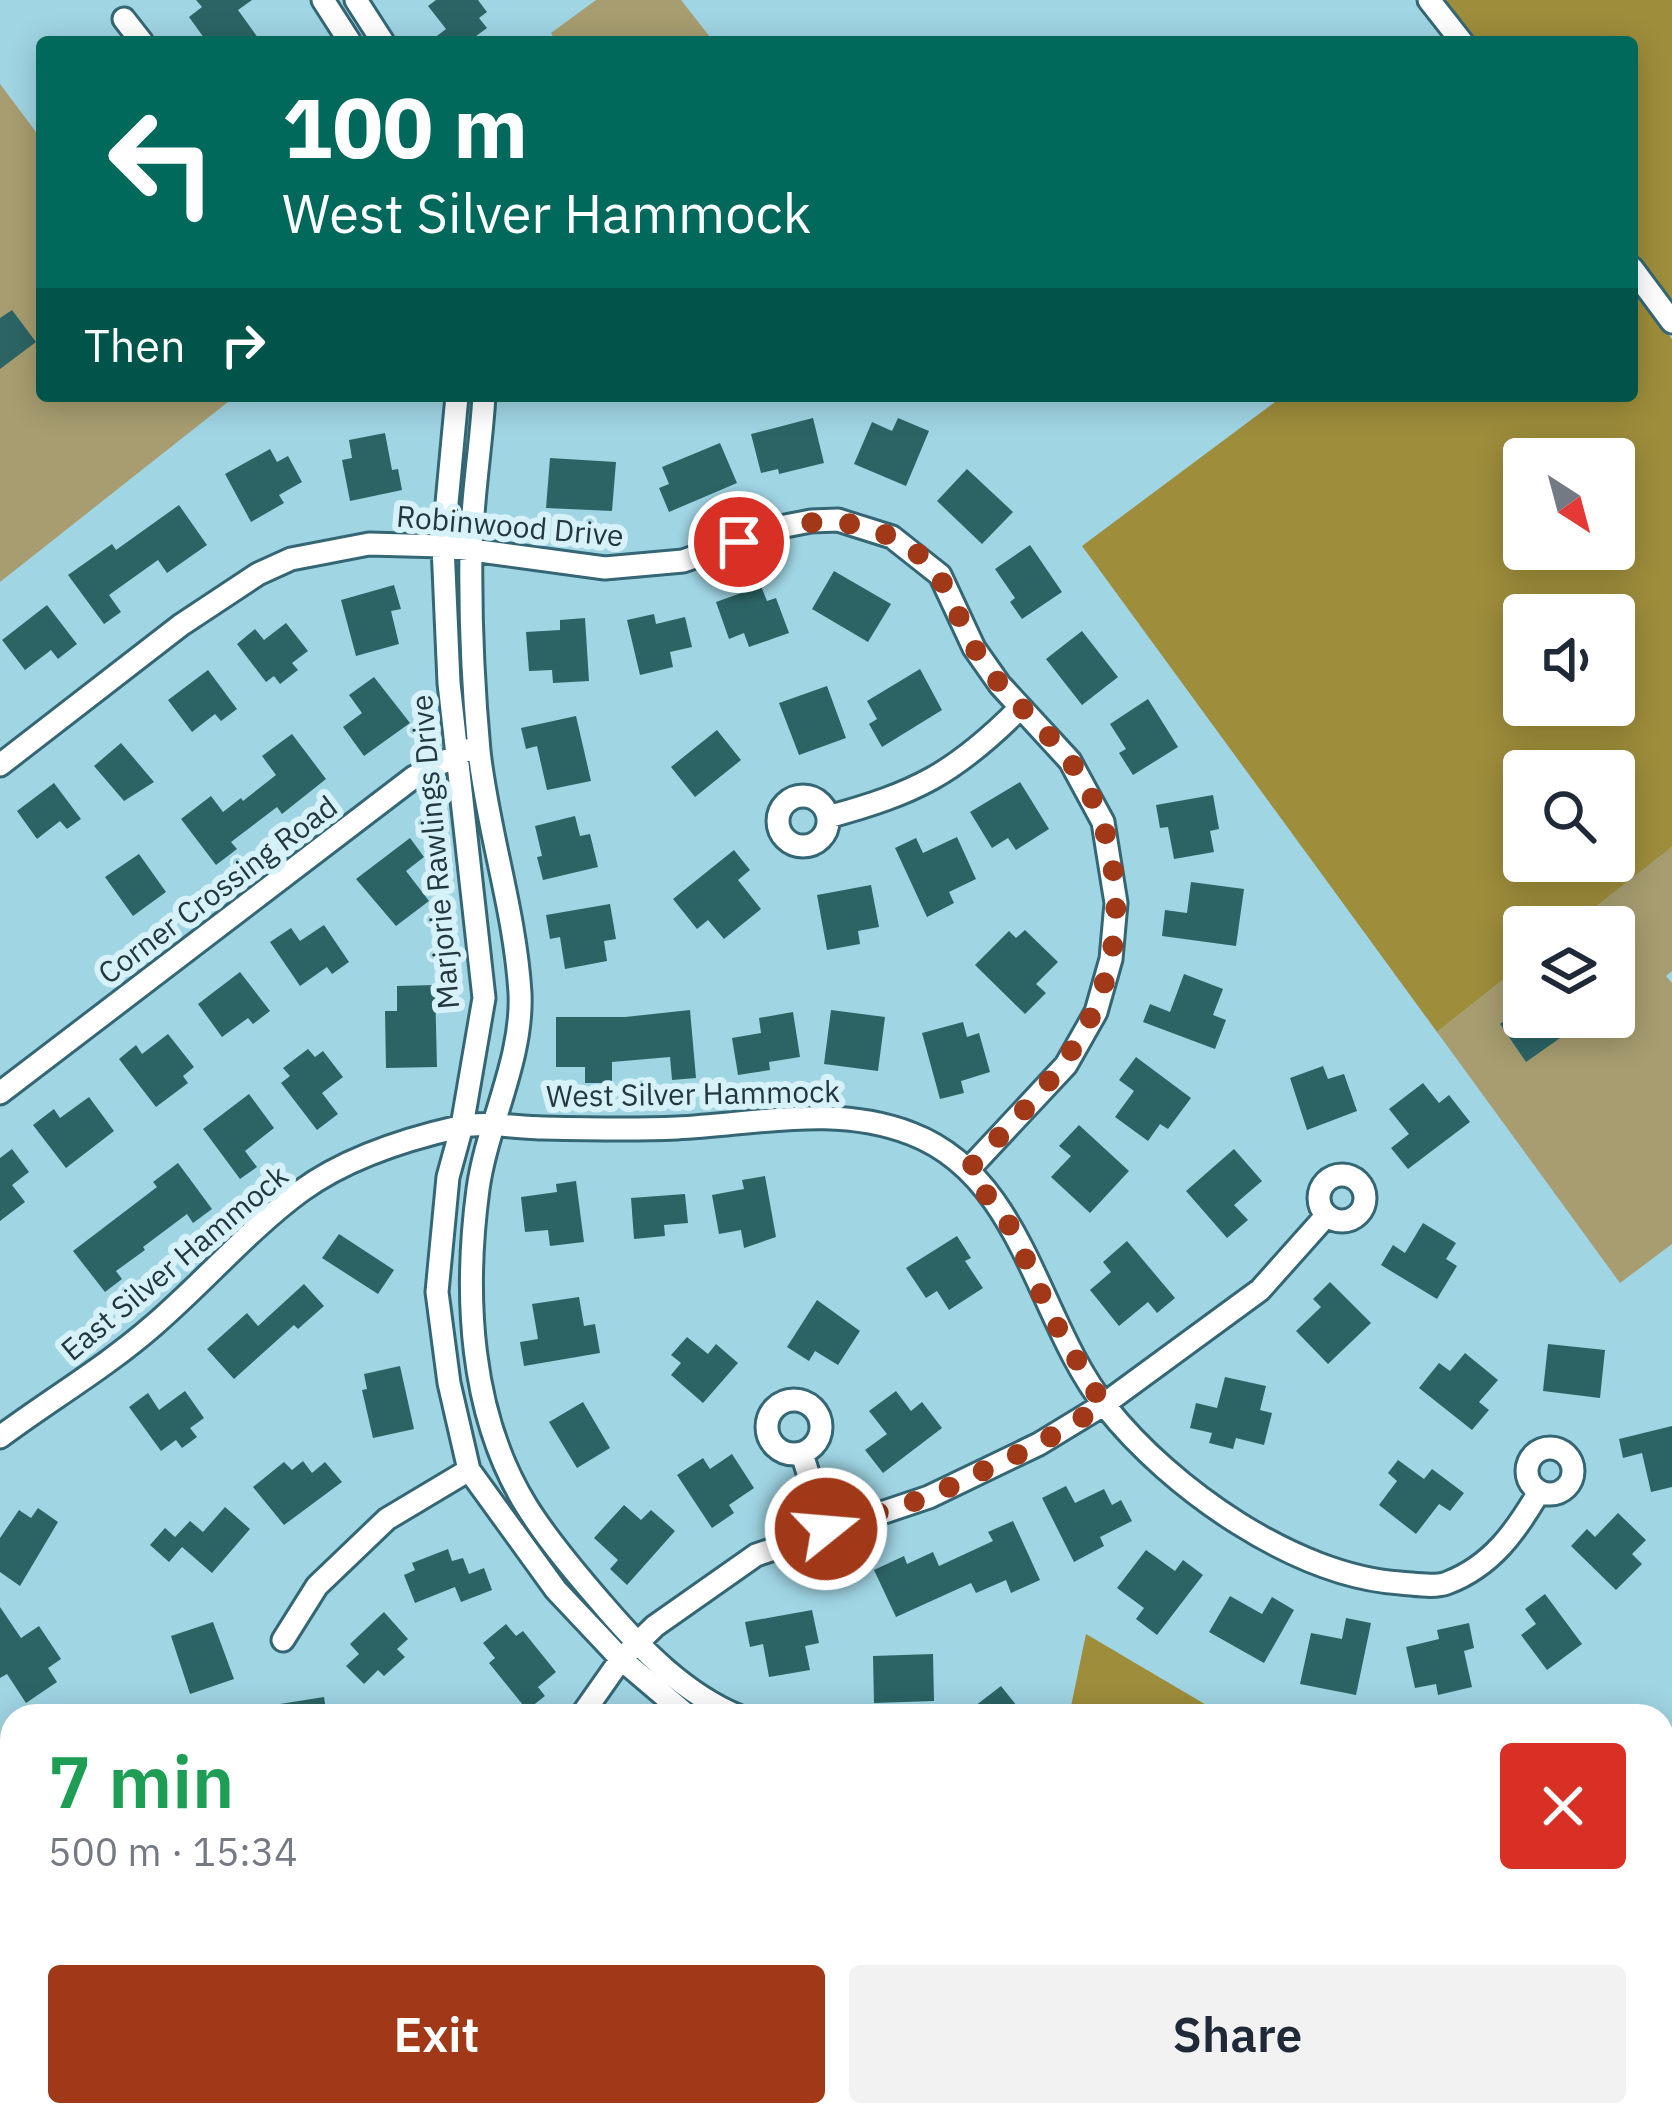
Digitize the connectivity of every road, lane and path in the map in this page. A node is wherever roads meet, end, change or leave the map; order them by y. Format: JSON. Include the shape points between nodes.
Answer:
{"nodes":[{"id":1,"x":356,"y":0,"type":"edge"},
{"id":2,"x":1429,"y":0,"type":"edge"},
{"id":3,"x":326,"y":2,"type":"edge"},
{"id":4,"x":124,"y":19,"type":"dead end"},
{"id":5,"x":137,"y":36,"type":"edge"},
{"id":6,"x":346,"y":36,"type":"edge"},
{"id":7,"x":379,"y":36,"type":"edge"},
{"id":8,"x":1457,"y":36,"type":"edge"},
{"id":9,"x":1638,"y":276,"type":"edge"},
{"id":10,"x":1672,"y":322,"type":"edge"},
{"id":11,"x":456,"y":402,"type":"edge"},
{"id":12,"x":483,"y":402,"type":"edge"},
{"id":13,"x":443,"y":546,"type":"junction"},
{"id":14,"x":471,"y":548,"type":"junction"},
{"id":15,"x":1019,"y":709,"type":"junction"},
{"id":16,"x":479,"y":746,"type":"junction"},
{"id":17,"x":456,"y":752,"type":"junction"},
{"id":18,"x":0,"y":765,"type":"edge"},
{"id":19,"x":828,"y":817,"type":"dead end"},
{"id":20,"x":0,"y":1093,"type":"edge"},
{"id":21,"x":494,"y":1124,"type":"junction"},
{"id":22,"x":462,"y":1126,"type":"junction"},
{"id":23,"x":968,"y":1170,"type":"junction"},
{"id":24,"x":1326,"y":1216,"type":"dead end"},
{"id":25,"x":1103,"y":1405,"type":"junction"},
{"id":26,"x":0,"y":1437,"type":"edge"},
{"id":27,"x":802,"y":1454,"type":"dead end"},
{"id":28,"x":470,"y":1470,"type":"junction"},
{"id":29,"x":1539,"y":1492,"type":"dead end"},
{"id":30,"x":826,"y":1529,"type":"junction"},
{"id":31,"x":283,"y":1640,"type":"dead end"},
{"id":32,"x":629,"y":1652,"type":"junction"},
{"id":33,"x":590,"y":1704,"type":"edge"},
{"id":34,"x":677,"y":1704,"type":"edge"},
{"id":35,"x":717,"y":1704,"type":"edge"}],
"edges":[{"from":1,"to":7,"type":"street"},
{"from":2,"to":8,"type":"street"},
{"from":3,"to":6,"type":"street"},
{"from":4,"to":5,"type":"street"},
{"from":9,"to":10,"type":"street"},
{"from":11,"to":13,"type":"street","name":"Marjorie Rawlings Drive"},
{"from":12,"to":14,"type":"street","name":"Marjorie Rawlings Drive"},
{"from":13,"to":14,"type":"street","name":"Robinwood Drive"},
{"from":13,"to":17,"type":"street","name":"Marjorie Rawlings Drive"},
{"from":13,"to":18,"type":"street","name":"Robinwood Drive","via":[[369,544],[258,574]]},
{"from":14,"to":15,"type":"street","name":"Robinwood Drive","via":[[605,568],[683,561],[812,520],[862,526],[892,537],[940,574],[974,648]]},
{"from":14,"to":16,"type":"street","name":"Marjorie Rawlings Drive"},
{"from":15,"to":19,"type":"street","via":[[935,779]]},
{"from":15,"to":23,"type":"street","name":"Robinwood Drive","via":[[1070,761],[1103,822],[1116,903],[1111,958],[1096,1012],[1066,1065]]},
{"from":16,"to":17,"type":"street","name":"Corner Crossing Road"},
{"from":16,"to":21,"type":"street","name":"Marjorie Rawlings Drive","via":[[520,996]]},
{"from":17,"to":20,"type":"street","name":"Corner Crossing Road"},
{"from":17,"to":22,"type":"street","name":"Marjorie Rawlings Drive","via":[[484,998]]},
{"from":21,"to":22,"type":"street","name":"West Silver Hammock"},
{"from":21,"to":23,"type":"street","name":"West Silver Hammock","via":[[869,1120],[917,1136]]},
{"from":21,"to":32,"type":"street","name":"Marjorie Rawlings Drive","via":[[478,1186],[470,1293],[482,1390],[526,1506]]},
{"from":22,"to":26,"type":"street","name":"East Silver Hammock","via":[[342,1166],[303,1190],[152,1328]]},
{"from":22,"to":28,"type":"street","name":"Marjorie Rawlings Drive","via":[[448,1177],[437,1292]]},
{"from":23,"to":25,"type":"street","name":"West Silver Hammock","via":[[1012,1229]]},
{"from":24,"to":25,"type":"street","via":[[1260,1290]]},
{"from":25,"to":29,"type":"street","name":"West Silver Hammock","via":[[1242,1528],[1353,1577],[1442,1586],[1478,1568],[1513,1536]]},
{"from":25,"to":30,"type":"street","via":[[929,1497]]},
{"from":27,"to":30,"type":"street"},
{"from":28,"to":31,"type":"street","via":[[387,1520],[317,1586]]},
{"from":28,"to":32,"type":"street","name":"Marjorie Rawlings Drive","via":[[556,1591]]},
{"from":30,"to":32,"type":"street","via":[[756,1555]]},
{"from":32,"to":33,"type":"street"},
{"from":32,"to":34,"type":"street","name":"Marjorie Rawlings Drive"},
{"from":32,"to":35,"type":"street","name":"Marjorie Rawlings Drive"}]}
